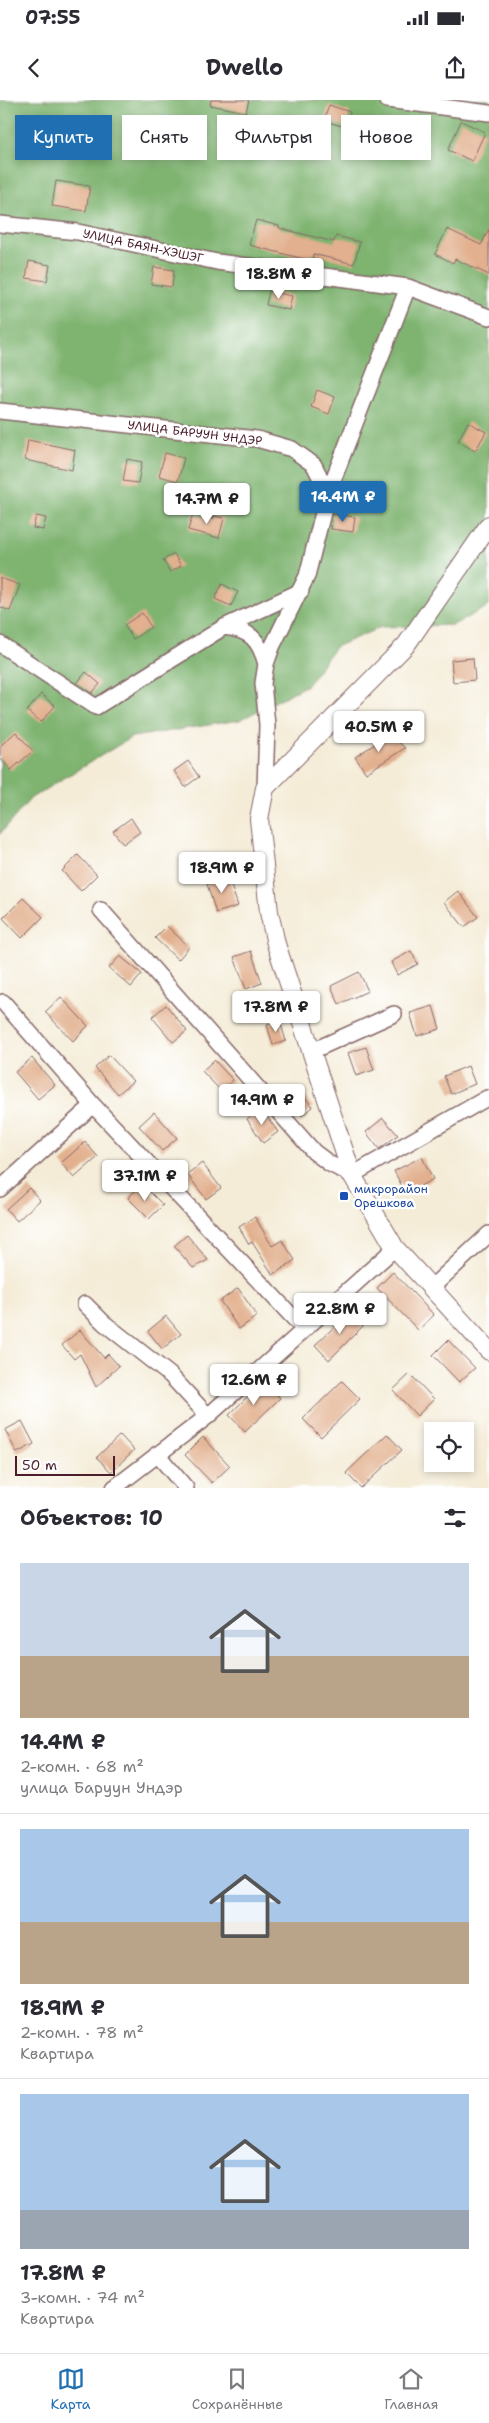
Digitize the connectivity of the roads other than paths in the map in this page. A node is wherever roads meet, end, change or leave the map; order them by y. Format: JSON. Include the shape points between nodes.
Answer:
{"nodes":[{"id":1,"x":387,"y":100,"type":"edge"},
{"id":2,"x":489,"y":113,"type":"edge"},
{"id":3,"x":0,"y":224,"type":"edge"},
{"id":4,"x":408,"y":287,"type":"junction"},
{"id":5,"x":489,"y":317,"type":"edge"},
{"id":6,"x":0,"y":411,"type":"edge"},
{"id":7,"x":328,"y":493,"type":"junction"},
{"id":8,"x":489,"y":525,"type":"edge"},
{"id":9,"x":301,"y":591,"type":"junction"},
{"id":10,"x":224,"y":627,"type":"junction"},
{"id":11,"x":0,"y":644,"type":"edge"},
{"id":12,"x":266,"y":664,"type":"junction"},
{"id":13,"x":265,"y":788,"type":"junction"},
{"id":14,"x":101,"y":910,"type":"dead end"},
{"id":15,"x":3,"y":1002,"type":"dead end"},
{"id":16,"x":394,"y":1014,"type":"dead end"},
{"id":17,"x":312,"y":1051,"type":"junction"},
{"id":18,"x":487,"y":1098,"type":"dead end"},
{"id":19,"x":93,"y":1106,"type":"junction"},
{"id":20,"x":352,"y":1175,"type":"junction"},
{"id":21,"x":0,"y":1189,"type":"edge"},
{"id":22,"x":489,"y":1234,"type":"edge"},
{"id":23,"x":395,"y":1248,"type":"junction"},
{"id":24,"x":432,"y":1287,"type":"junction"},
{"id":25,"x":85,"y":1304,"type":"dead end"},
{"id":26,"x":303,"y":1328,"type":"junction"},
{"id":27,"x":489,"y":1352,"type":"edge"},
{"id":28,"x":208,"y":1416,"type":"junction"},
{"id":29,"x":157,"y":1454,"type":"junction"},
{"id":30,"x":114,"y":1488,"type":"edge"},
{"id":31,"x":186,"y":1488,"type":"edge"}],
"edges":[{"from":1,"to":2,"type":"street"},
{"from":3,"to":4,"type":"street","name":"УЛИЦА БАЯН-ХЭШЭГ","via":[[78,232],[217,262]]},
{"from":4,"to":5,"type":"street","name":"УЛИЦА БАЯН-ХЭШЭГ"},
{"from":4,"to":7,"type":"street"},
{"from":6,"to":7,"type":"street","name":"УЛИЦА БАРУУН УНДЭР","via":[[257,439],[292,449],[314,465]]},
{"from":7,"to":9,"type":"street"},
{"from":8,"to":13,"type":"street","via":[[406,645]]},
{"from":9,"to":10,"type":"street"},
{"from":9,"to":12,"type":"street"},
{"from":10,"to":11,"type":"street","via":[[96,707]]},
{"from":10,"to":12,"type":"street","via":[[239,628],[253,636],[262,649]]},
{"from":12,"to":13,"type":"street","via":[[263,683],[267,725]]},
{"from":13,"to":17,"type":"street","via":[[259,819],[269,912],[276,944]]},
{"from":14,"to":20,"type":"street","via":[[314,1152]]},
{"from":15,"to":19,"type":"street"},
{"from":16,"to":17,"type":"street"},
{"from":17,"to":20,"type":"street"},
{"from":18,"to":20,"type":"street"},
{"from":19,"to":21,"type":"street"},
{"from":19,"to":26,"type":"street"},
{"from":20,"to":23,"type":"street"},
{"from":22,"to":24,"type":"street"},
{"from":23,"to":24,"type":"street"},
{"from":23,"to":26,"type":"street"},
{"from":24,"to":27,"type":"street"},
{"from":25,"to":28,"type":"street","via":[[170,1375]]},
{"from":26,"to":28,"type":"street"},
{"from":28,"to":29,"type":"street"},
{"from":29,"to":30,"type":"street"},
{"from":29,"to":31,"type":"street"}]}
